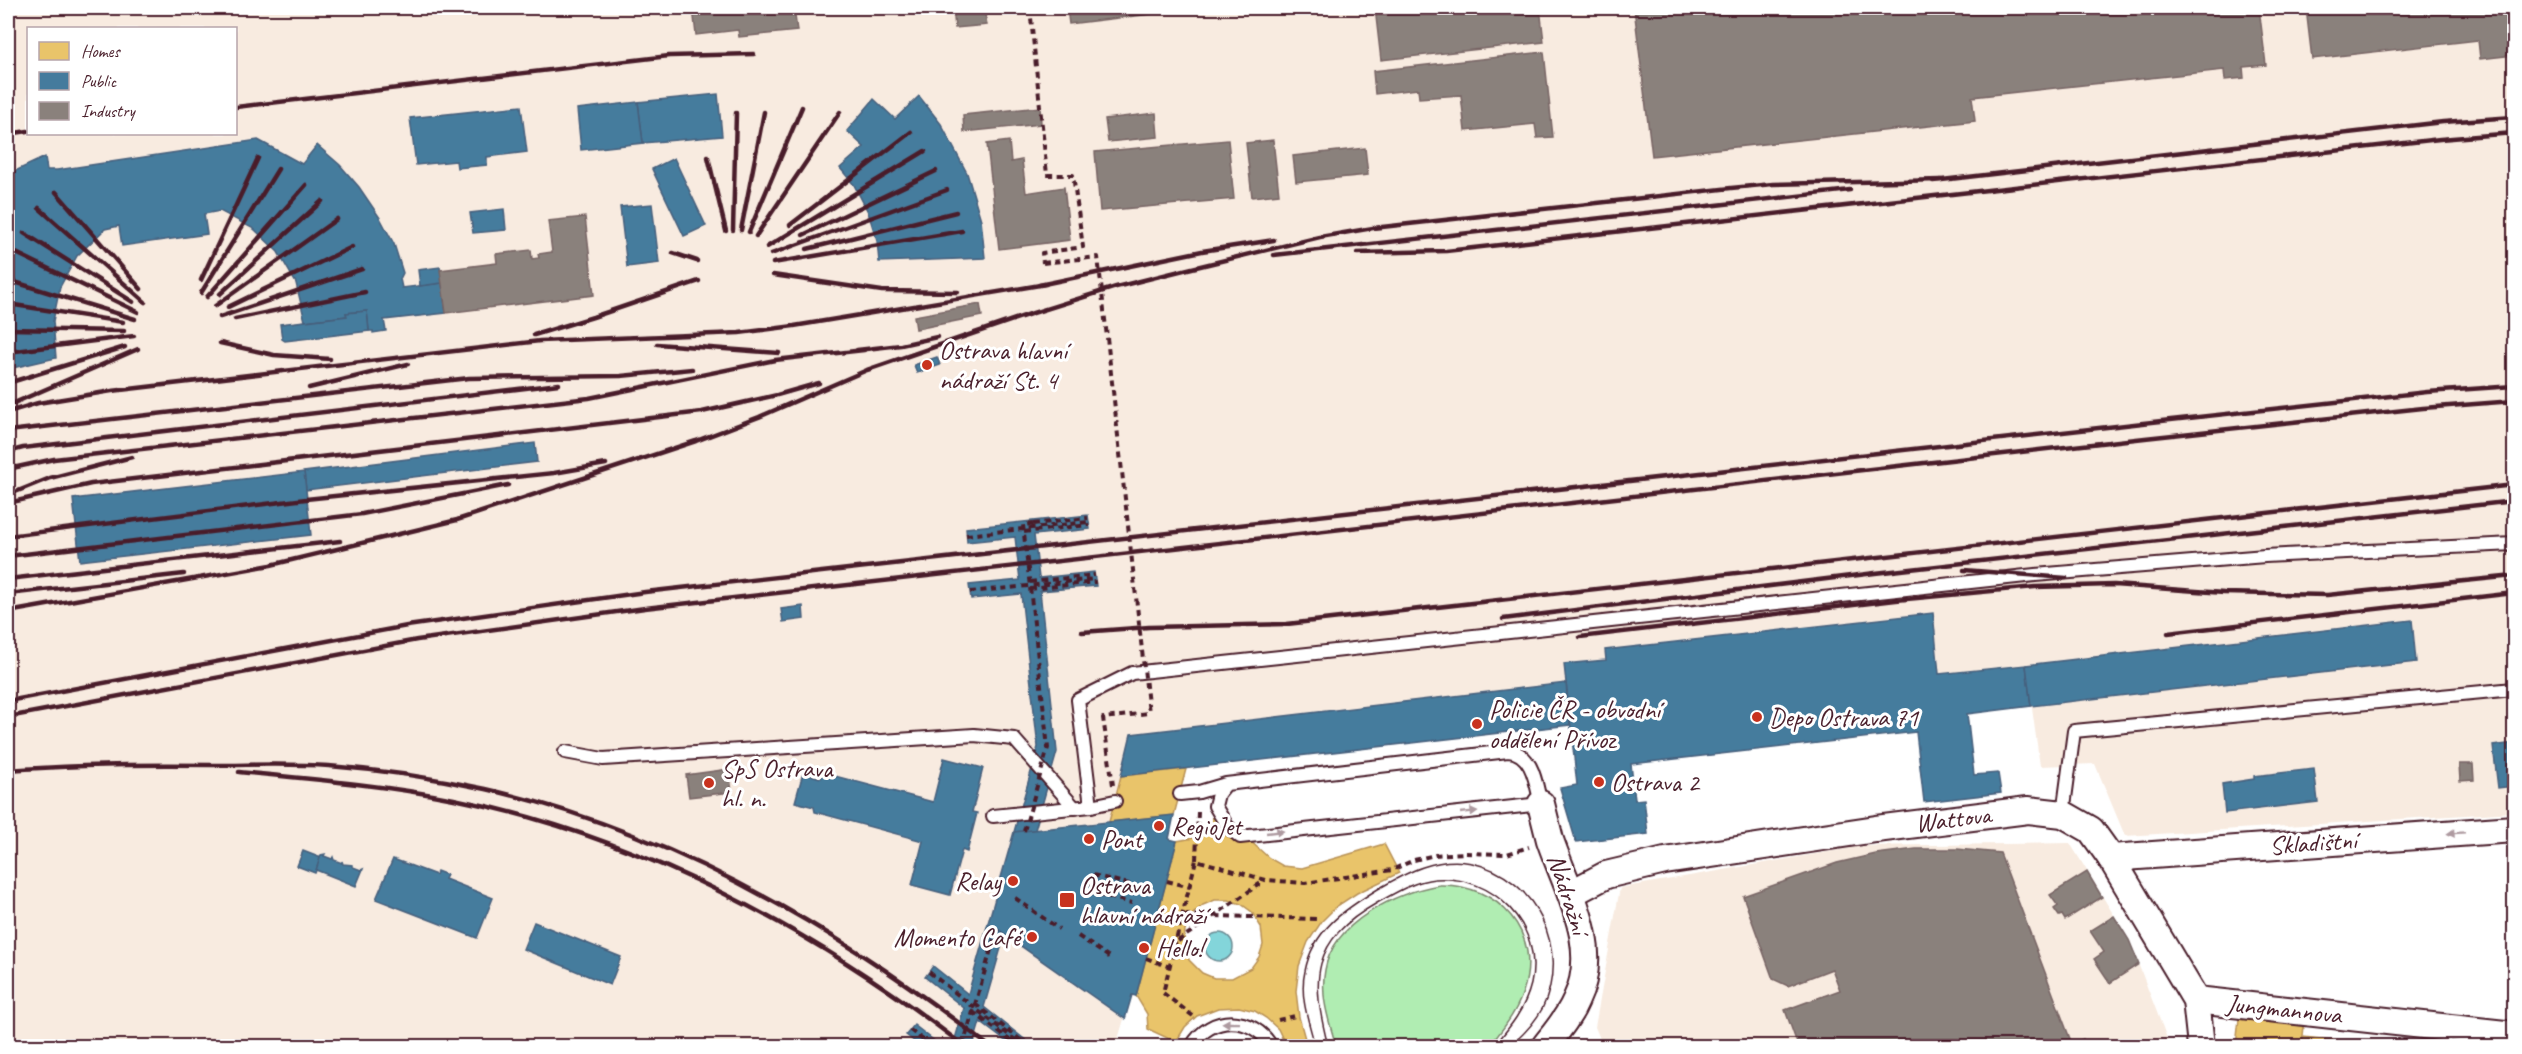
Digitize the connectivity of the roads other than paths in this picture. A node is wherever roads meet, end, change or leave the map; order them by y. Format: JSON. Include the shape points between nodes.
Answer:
{"nodes":[{"id":1,"x":2514,"y":543,"type":"edge"},
{"id":2,"x":2514,"y":689,"type":"edge"},
{"id":3,"x":565,"y":752,"type":"dead end"},
{"id":4,"x":1226,"y":784,"type":"junction"},
{"id":5,"x":1180,"y":794,"type":"dead end"},
{"id":6,"x":1115,"y":801,"type":"dead end"},
{"id":7,"x":1541,"y":804,"type":"junction"},
{"id":8,"x":1091,"y":806,"type":"junction"},
{"id":9,"x":1075,"y":808,"type":"junction"},
{"id":10,"x":2063,"y":814,"type":"junction"},
{"id":11,"x":993,"y":816,"type":"dead end"},
{"id":12,"x":2514,"y":829,"type":"edge"},
{"id":13,"x":2111,"y":858,"type":"junction"},
{"id":14,"x":1572,"y":893,"type":"junction"},
{"id":15,"x":2196,"y":1000,"type":"junction"},
{"id":16,"x":2514,"y":1035,"type":"edge"},
{"id":17,"x":1192,"y":1047,"type":"edge"},
{"id":18,"x":1271,"y":1047,"type":"edge"},
{"id":19,"x":1545,"y":1047,"type":"edge"},
{"id":20,"x":2201,"y":1047,"type":"edge"}],
"edges":[{"from":1,"to":8,"type":"lane","via":[[2265,556],[2035,575],[1132,673],[1078,700]]},
{"from":2,"to":10,"type":"lane","via":[[2074,731]]},
{"from":3,"to":9,"type":"lane","via":[[603,759],[974,735],[1014,739]]},
{"from":4,"to":5,"type":"lane"},
{"from":4,"to":7,"type":"lane","via":[[1508,751],[1525,758]]},
{"from":4,"to":7,"type":"lane","one_way":true,"via":[[1215,806],[1227,826],[1240,837]]},
{"from":6,"to":8,"type":"lane"},
{"from":7,"to":14,"type":"street","name":"Nádražní","via":[[1550,839]]},
{"from":8,"to":9,"type":"lane"},
{"from":9,"to":11,"type":"lane"},
{"from":10,"to":13,"type":"street","name":"Wattova","via":[[2091,830]]},
{"from":10,"to":14,"type":"street","name":"Wattova","via":[[2017,811],[1665,861],[1606,874]]},
{"from":12,"to":13,"type":"street","name":"Skladištní","one_way":true},
{"from":13,"to":15,"type":"street","name":"Wattova"},
{"from":14,"to":19,"type":"street","name":"Nádražní","via":[[1582,928],[1582,985],[1577,1000]]},
{"from":15,"to":16,"type":"street","name":"Jungmannova"},
{"from":15,"to":20,"type":"street","name":"Wattova"},
{"from":18,"to":17,"type":"lane","one_way":true,"via":[[1251,1027],[1229,1022],[1209,1027]]}]}
